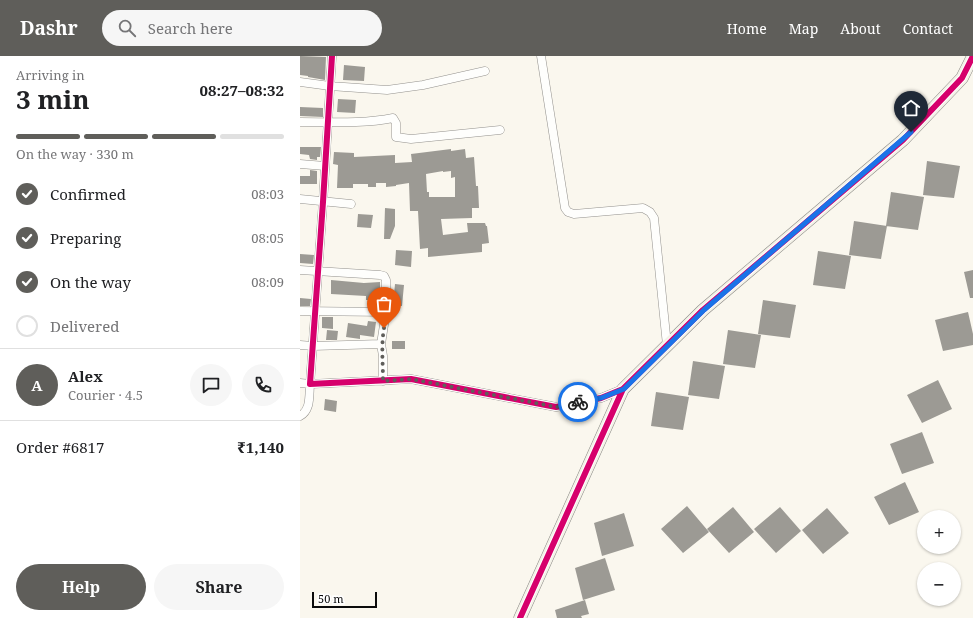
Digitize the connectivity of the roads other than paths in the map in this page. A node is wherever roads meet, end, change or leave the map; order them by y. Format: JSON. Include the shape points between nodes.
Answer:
{"nodes":[{"id":1,"x":332,"y":56,"type":"edge"},
{"id":2,"x":541,"y":56,"type":"edge"},
{"id":3,"x":973,"y":56,"type":"edge"},
{"id":4,"x":485,"y":71,"type":"dead end"},
{"id":5,"x":300,"y":82,"type":"edge"},
{"id":6,"x":330,"y":86,"type":"junction"},
{"id":7,"x":300,"y":122,"type":"edge"},
{"id":8,"x":328,"y":122,"type":"junction"},
{"id":9,"x":500,"y":130,"type":"dead end"},
{"id":10,"x":300,"y":164,"type":"edge"},
{"id":11,"x":325,"y":166,"type":"junction"},
{"id":12,"x":300,"y":199,"type":"edge"},
{"id":13,"x":323,"y":202,"type":"junction"},
{"id":14,"x":351,"y":204,"type":"dead end"},
{"id":15,"x":300,"y":270,"type":"edge"},
{"id":16,"x":318,"y":270,"type":"junction"},
{"id":17,"x":300,"y":311,"type":"edge"},
{"id":18,"x":315,"y":312,"type":"junction"},
{"id":19,"x":386,"y":312,"type":"junction"},
{"id":20,"x":381,"y":344,"type":"junction"},
{"id":21,"x":300,"y":345,"type":"edge"},
{"id":22,"x":667,"y":345,"type":"junction"},
{"id":23,"x":313,"y":346,"type":"junction"},
{"id":24,"x":383,"y":381,"type":"junction"},
{"id":25,"x":300,"y":383,"type":"edge"},
{"id":26,"x":310,"y":384,"type":"junction"},
{"id":27,"x":624,"y":389,"type":"junction"},
{"id":28,"x":300,"y":416,"type":"edge"},
{"id":29,"x":520,"y":618,"type":"edge"}],
"edges":[{"from":1,"to":6,"type":"street"},
{"from":2,"to":22,"type":"street","via":[[565,208],[574,214],[643,208],[654,218]]},
{"from":3,"to":22,"type":"street","via":[[962,78],[903,140],[709,305]]},
{"from":4,"to":6,"type":"street","via":[[387,90]]},
{"from":5,"to":6,"type":"street"},
{"from":6,"to":8,"type":"street"},
{"from":7,"to":8,"type":"street"},
{"from":8,"to":9,"type":"street","via":[[393,118],[396,123],[396,137],[412,139]]},
{"from":8,"to":11,"type":"street"},
{"from":10,"to":11,"type":"street"},
{"from":11,"to":13,"type":"street"},
{"from":12,"to":13,"type":"street"},
{"from":13,"to":14,"type":"street"},
{"from":13,"to":16,"type":"street"},
{"from":15,"to":16,"type":"street"},
{"from":16,"to":18,"type":"street"},
{"from":16,"to":19,"type":"street","via":[[384,276]]},
{"from":17,"to":18,"type":"street"},
{"from":18,"to":19,"type":"street"},
{"from":18,"to":23,"type":"street"},
{"from":19,"to":20,"type":"street"},
{"from":20,"to":23,"type":"street"},
{"from":20,"to":24,"type":"street"},
{"from":21,"to":23,"type":"street"},
{"from":22,"to":27,"type":"street"},
{"from":23,"to":26,"type":"street"},
{"from":24,"to":26,"type":"street"},
{"from":24,"to":27,"type":"street","via":[[411,379],[556,407],[601,398]]},
{"from":25,"to":26,"type":"street"},
{"from":26,"to":28,"type":"street","via":[[308,410]]},
{"from":27,"to":29,"type":"street"}]}
